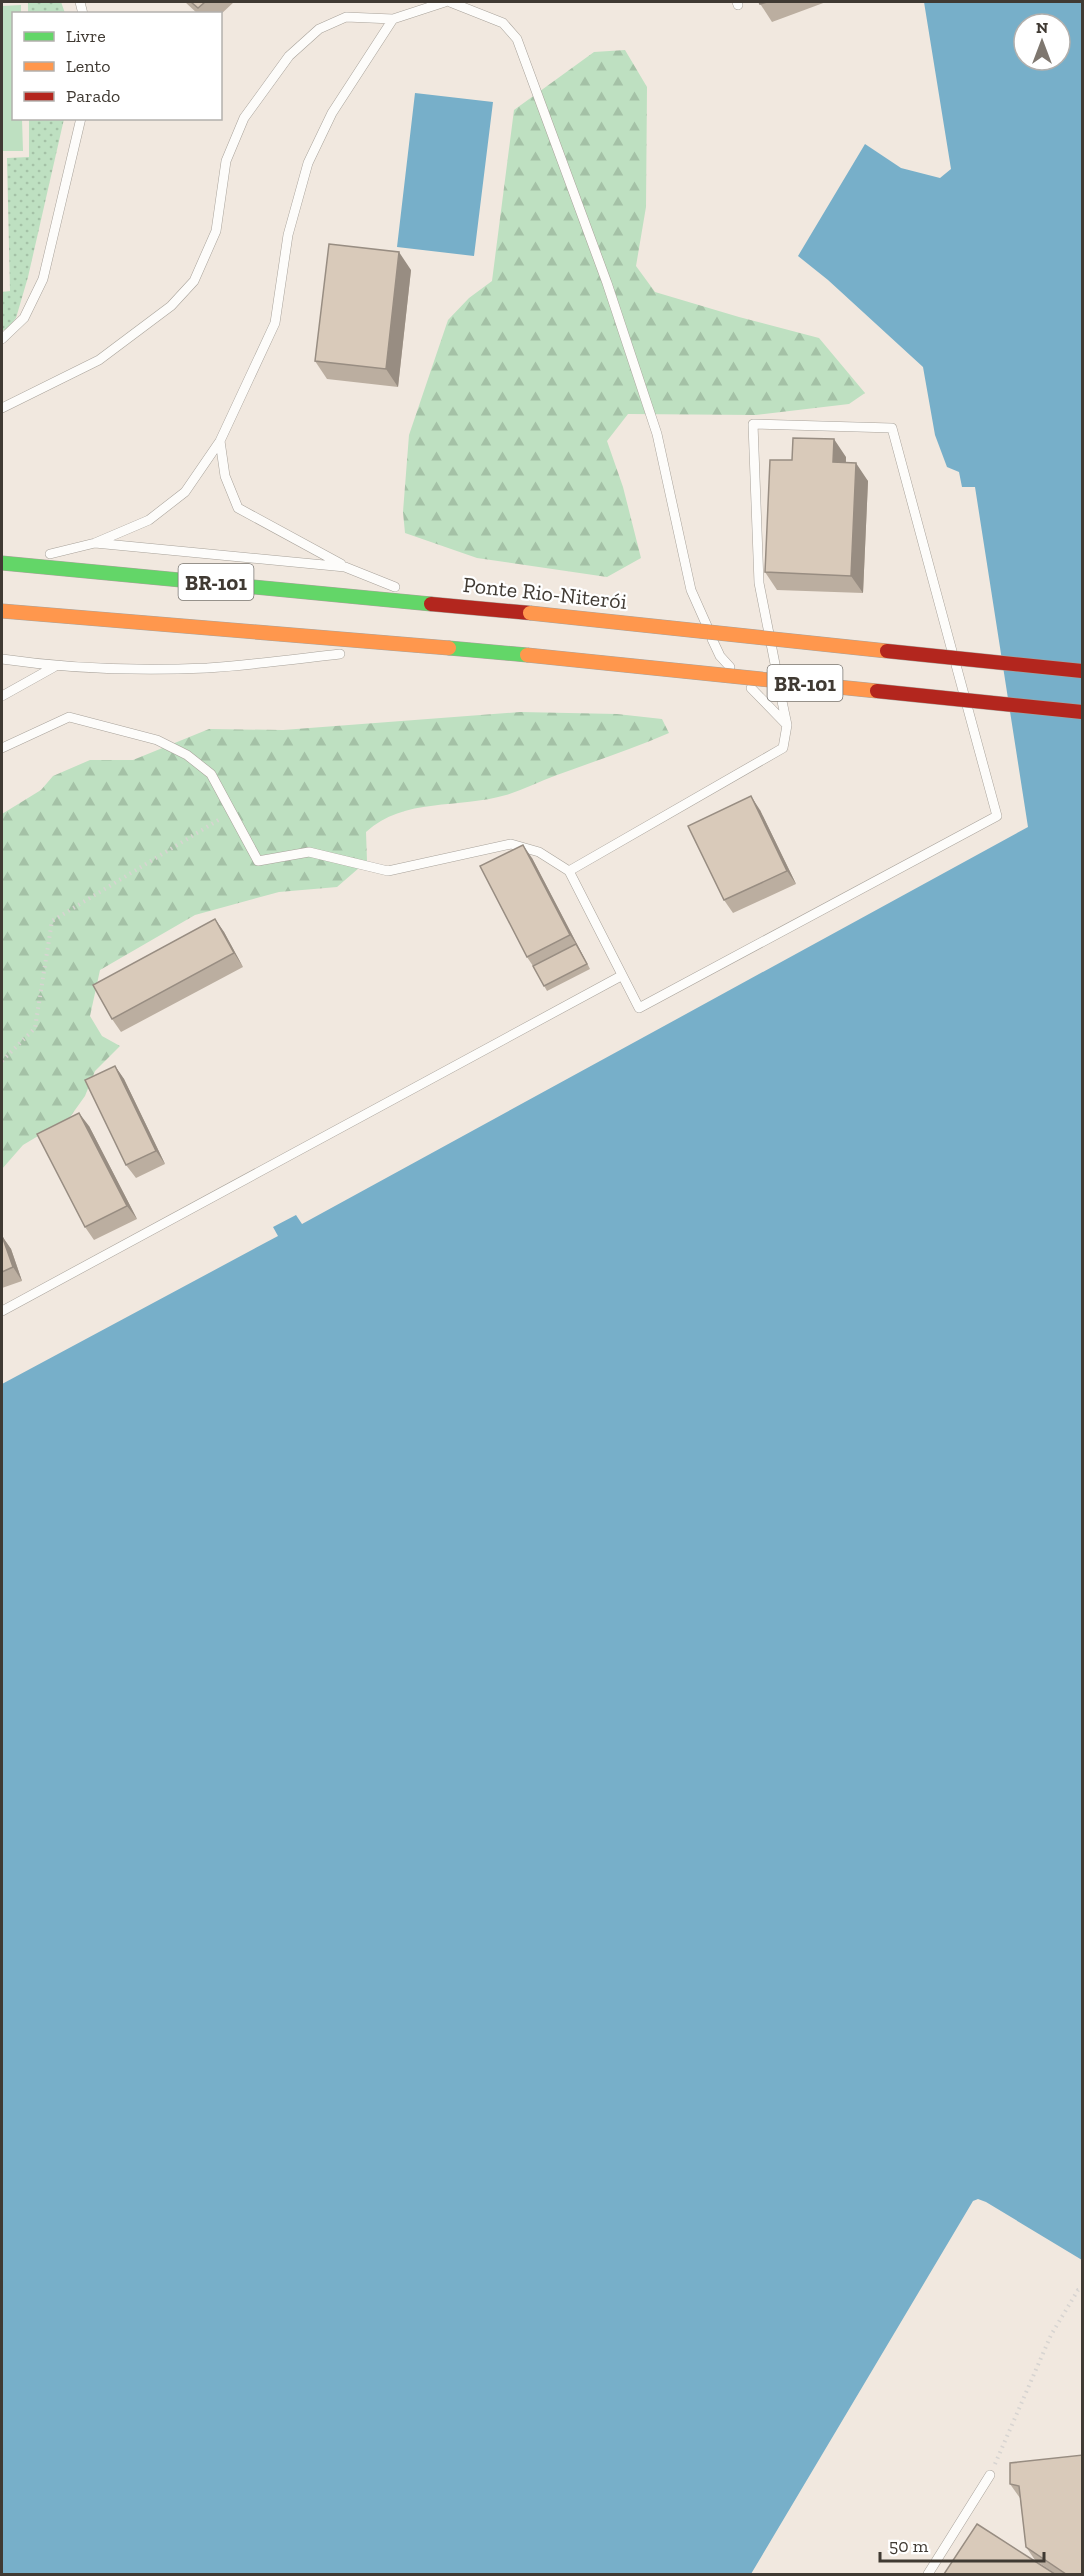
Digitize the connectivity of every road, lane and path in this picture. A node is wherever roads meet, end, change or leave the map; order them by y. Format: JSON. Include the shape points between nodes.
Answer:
{"nodes":[{"id":1,"x":445,"y":2,"type":"edge"},
{"id":2,"x":450,"y":2,"type":"edge"},
{"id":3,"x":393,"y":19,"type":"junction"},
{"id":4,"x":81,"y":120,"type":"edge"},
{"id":5,"x":2,"y":339,"type":"edge"},
{"id":6,"x":2,"y":408,"type":"edge"},
{"id":7,"x":220,"y":441,"type":"junction"},
{"id":8,"x":95,"y":543,"type":"junction"},
{"id":9,"x":6,"y":563,"type":"edge"},
{"id":10,"x":345,"y":567,"type":"junction"},
{"id":11,"x":431,"y":602,"type":"junction"},
{"id":12,"x":2,"y":610,"type":"edge"},
{"id":13,"x":424,"y":645,"type":"junction"},
{"id":14,"x":360,"y":652,"type":"dead end"},
{"id":15,"x":349,"y":653,"type":"dead end"},
{"id":16,"x":2,"y":659,"type":"edge"},
{"id":17,"x":54,"y":667,"type":"junction"},
{"id":18,"x":1083,"y":672,"type":"edge"},
{"id":19,"x":2,"y":696,"type":"edge"},
{"id":20,"x":1083,"y":712,"type":"edge"},
{"id":21,"x":787,"y":725,"type":"junction"},
{"id":22,"x":2,"y":748,"type":"edge"},
{"id":23,"x":231,"y":812,"type":"junction"},
{"id":24,"x":569,"y":871,"type":"junction"},
{"id":25,"x":621,"y":976,"type":"junction"},
{"id":26,"x":2,"y":1061,"type":"edge"},
{"id":27,"x":2,"y":1311,"type":"edge"},
{"id":28,"x":1083,"y":2289,"type":"edge"},
{"id":29,"x":990,"y":2475,"type":"joint"},
{"id":30,"x":928,"y":2574,"type":"edge"}],
"edges":[{"from":1,"to":3,"type":"lane"},
{"from":2,"to":21,"type":"lane","via":[[503,23],[517,39],[607,283],[657,434],[691,590],[720,657]]},
{"from":3,"to":6,"type":"lane","via":[[346,16],[319,29],[289,56],[244,118],[226,161],[216,231],[194,281],[171,306],[99,360]]},
{"from":3,"to":7,"type":"lane","via":[[332,113],[308,163],[288,235],[275,323]]},
{"from":4,"to":5,"type":"lane","via":[[43,279],[24,318]]},
{"from":7,"to":8,"type":"lane","via":[[185,492],[149,520]]},
{"from":7,"to":10,"type":"lane","via":[[225,476],[238,508]]},
{"from":8,"to":9,"type":"lane"},
{"from":8,"to":10,"type":"lane"},
{"from":9,"to":11,"type":"highway","name":"Ponte Rio-Niterói","number":"BR-101"},
{"from":10,"to":11,"type":"lane"},
{"from":11,"to":18,"type":"highway","name":"Ponte Rio-Niterói","number":"BR-101","bridge":true},
{"from":12,"to":13,"type":"highway","number":"BR-101"},
{"from":13,"to":14,"type":"lane"},
{"from":13,"to":20,"type":"highway","number":"BR-101","bridge":true},
{"from":15,"to":17,"type":"lane","via":[[208,668]]},
{"from":16,"to":17,"type":"lane"},
{"from":17,"to":19,"type":"lane"},
{"from":21,"to":24,"type":"lane","via":[[783,747]]},
{"from":21,"to":25,"type":"lane","via":[[759,583],[753,424],[892,428],[997,816],[639,1008]]},
{"from":22,"to":23,"type":"lane","via":[[69,717],[157,740],[187,755],[211,774]]},
{"from":23,"to":24,"type":"lane","via":[[258,861],[309,852],[388,871],[511,844],[539,852]]},
{"from":23,"to":26,"type":"path","via":[[52,921],[36,1029]]},
{"from":24,"to":25,"type":"lane"},
{"from":25,"to":27,"type":"lane"},
{"from":28,"to":29,"type":"path","via":[[1078,2290],[1051,2335]]},
{"from":29,"to":30,"type":"lane"}]}
